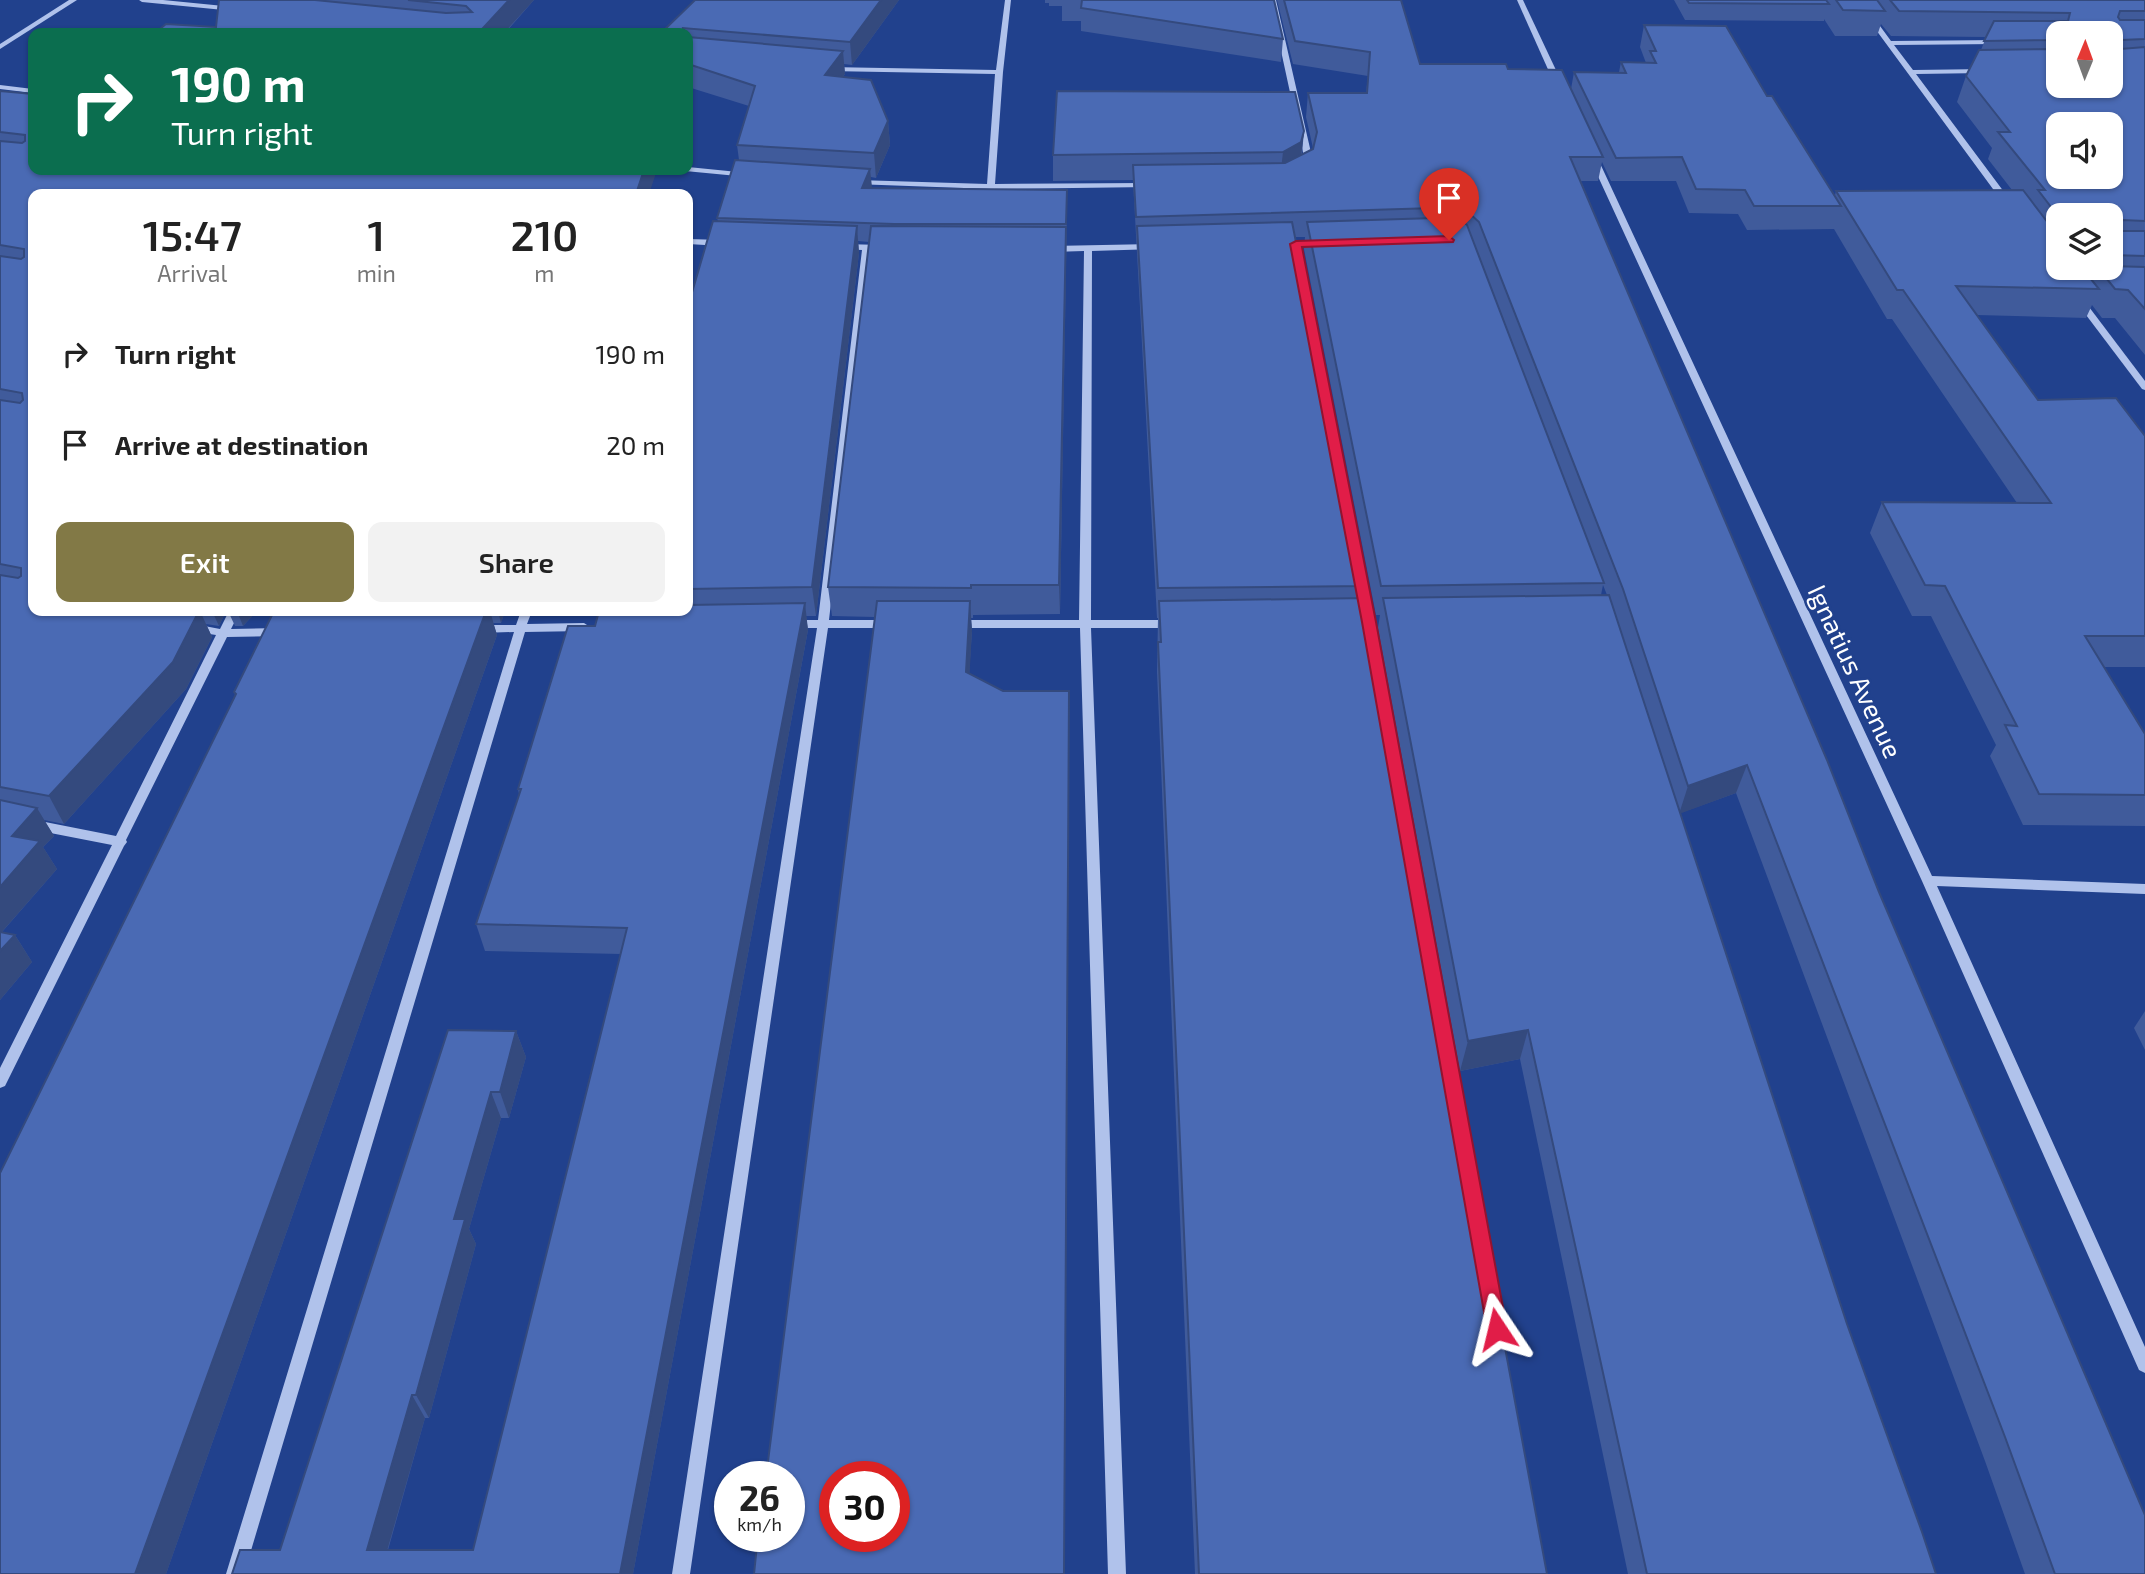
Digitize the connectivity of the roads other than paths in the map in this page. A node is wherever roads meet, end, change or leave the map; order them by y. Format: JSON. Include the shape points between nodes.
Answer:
{"nodes":[{"id":1,"x":74,"y":0,"type":"edge"},
{"id":2,"x":142,"y":0,"type":"edge"},
{"id":3,"x":1007,"y":0,"type":"edge"},
{"id":4,"x":1273,"y":0,"type":"edge"},
{"id":5,"x":1520,"y":0,"type":"edge"},
{"id":6,"x":1857,"y":0,"type":"edge"},
{"id":7,"x":238,"y":10,"type":"edge"},
{"id":8,"x":30,"y":28,"type":"edge"},
{"id":9,"x":28,"y":29,"type":"edge"},
{"id":10,"x":2006,"y":42,"type":"edge"},
{"id":11,"x":1889,"y":43,"type":"junction"},
{"id":12,"x":0,"y":47,"type":"edge"},
{"id":13,"x":821,"y":69,"type":"edge"},
{"id":14,"x":1991,"y":71,"type":"edge"},
{"id":15,"x":999,"y":72,"type":"junction"},
{"id":16,"x":1911,"y":72,"type":"junction"},
{"id":17,"x":0,"y":87,"type":"edge"},
{"id":18,"x":28,"y":90,"type":"edge"},
{"id":19,"x":1567,"y":101,"type":"edge"},
{"id":20,"x":1590,"y":151,"type":"edge"},
{"id":21,"x":693,"y":169,"type":"edge"},
{"id":22,"x":752,"y":175,"type":"edge"},
{"id":23,"x":1294,"y":177,"type":"edge"},
{"id":24,"x":844,"y":181,"type":"edge"},
{"id":25,"x":1157,"y":185,"type":"edge"},
{"id":26,"x":991,"y":187,"type":"junction"},
{"id":27,"x":2014,"y":211,"type":"edge"},
{"id":28,"x":693,"y":241,"type":"edge"},
{"id":29,"x":737,"y":244,"type":"edge"},
{"id":30,"x":827,"y":247,"type":"edge"},
{"id":31,"x":1171,"y":247,"type":"edge"},
{"id":32,"x":867,"y":248,"type":"junction"},
{"id":33,"x":894,"y":248,"type":"edge"},
{"id":34,"x":1033,"y":249,"type":"edge"},
{"id":35,"x":1088,"y":249,"type":"junction"},
{"id":36,"x":2071,"y":289,"type":"edge"},
{"id":37,"x":2145,"y":387,"type":"edge"},
{"id":38,"x":232,"y":616,"type":"edge"},
{"id":39,"x":524,"y":616,"type":"edge"},
{"id":40,"x":823,"y":623,"type":"junction"},
{"id":41,"x":781,"y":624,"type":"edge"},
{"id":42,"x":906,"y":624,"type":"edge"},
{"id":43,"x":947,"y":624,"type":"edge"},
{"id":44,"x":1180,"y":624,"type":"edge"},
{"id":45,"x":1085,"y":625,"type":"junction"},
{"id":46,"x":184,"y":627,"type":"edge"},
{"id":47,"x":603,"y":627,"type":"edge"},
{"id":48,"x":520,"y":628,"type":"junction"},
{"id":49,"x":466,"y":629,"type":"edge"},
{"id":50,"x":290,"y":632,"type":"edge"},
{"id":51,"x":223,"y":633,"type":"junction"},
{"id":52,"x":27,"y":824,"type":"edge"},
{"id":53,"x":121,"y":842,"type":"junction"},
{"id":54,"x":1928,"y":881,"type":"junction"},
{"id":55,"x":2145,"y":889,"type":"edge"},
{"id":56,"x":4,"y":1066,"type":"edge"},
{"id":57,"x":0,"y":1082,"type":"edge"},
{"id":58,"x":2145,"y":1365,"type":"edge"},
{"id":59,"x":235,"y":1574,"type":"edge"},
{"id":60,"x":681,"y":1574,"type":"edge"},
{"id":61,"x":1117,"y":1574,"type":"edge"}],
"edges":[{"from":1,"to":8,"type":"street"},
{"from":2,"to":7,"type":"street"},
{"from":3,"to":15,"type":"street"},
{"from":4,"to":23,"type":"street","via":[[1308,157],[1305,171]]},
{"from":5,"to":19,"type":"street"},
{"from":6,"to":11,"type":"street"},
{"from":9,"to":12,"type":"street"},
{"from":10,"to":11,"type":"street"},
{"from":11,"to":16,"type":"street"},
{"from":13,"to":15,"type":"street"},
{"from":14,"to":16,"type":"street"},
{"from":15,"to":26,"type":"street"},
{"from":16,"to":27,"type":"street"},
{"from":17,"to":18,"type":"street"},
{"from":20,"to":54,"type":"street","name":"Ignatius Avenue"},
{"from":21,"to":22,"type":"street"},
{"from":24,"to":26,"type":"street"},
{"from":25,"to":26,"type":"street"},
{"from":28,"to":29,"type":"street"},
{"from":30,"to":32,"type":"street"},
{"from":31,"to":35,"type":"street"},
{"from":32,"to":33,"type":"street"},
{"from":32,"to":40,"type":"street"},
{"from":34,"to":35,"type":"street"},
{"from":35,"to":45,"type":"street"},
{"from":36,"to":37,"type":"street"},
{"from":38,"to":51,"type":"street"},
{"from":39,"to":48,"type":"street"},
{"from":40,"to":41,"type":"street"},
{"from":40,"to":42,"type":"street"},
{"from":40,"to":60,"type":"street"},
{"from":43,"to":45,"type":"street"},
{"from":44,"to":45,"type":"street"},
{"from":45,"to":61,"type":"street"},
{"from":46,"to":51,"type":"street"},
{"from":47,"to":48,"type":"street"},
{"from":48,"to":49,"type":"street"},
{"from":48,"to":59,"type":"street"},
{"from":50,"to":51,"type":"street"},
{"from":51,"to":53,"type":"street"},
{"from":52,"to":53,"type":"street"},
{"from":53,"to":56,"type":"street"},
{"from":54,"to":55,"type":"street"},
{"from":54,"to":58,"type":"street","name":"Ignatius Avenue"},
{"from":56,"to":57,"type":"street"}]}
